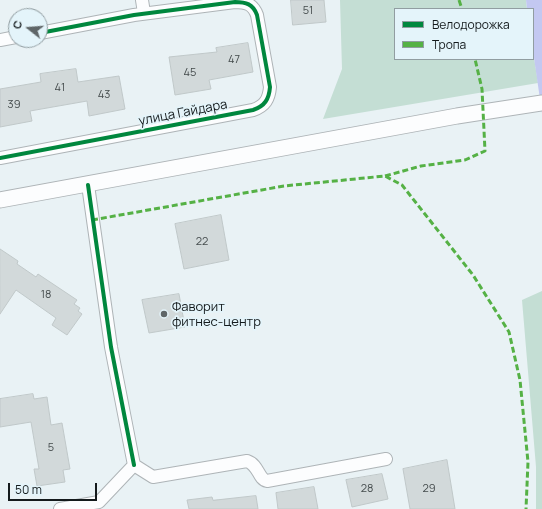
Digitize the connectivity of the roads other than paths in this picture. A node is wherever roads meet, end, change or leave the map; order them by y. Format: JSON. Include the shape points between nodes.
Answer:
{"nodes":[{"id":1,"x":142,"y":0,"type":"edge"},
{"id":2,"x":144,"y":14,"type":"junction"},
{"id":3,"x":48,"y":32,"type":"edge"},
{"id":4,"x":542,"y":104,"type":"edge"},
{"id":5,"x":0,"y":158,"type":"edge"},
{"id":6,"x":88,"y":185,"type":"junction"},
{"id":7,"x":0,"y":200,"type":"edge"},
{"id":8,"x":386,"y":459,"type":"dead end"},
{"id":9,"x":134,"y":465,"type":"junction"},
{"id":10,"x":60,"y":509,"type":"edge"}],
"edges":[{"from":1,"to":2,"type":"street"},
{"from":2,"to":3,"type":"street"},
{"from":2,"to":5,"type":"street","name":"улица Гайдара","via":[[235,2],[249,4],[257,15],[270,86],[266,102],[253,110]]},
{"from":4,"to":6,"type":"main road","via":[[457,116]]},
{"from":6,"to":7,"type":"main road"},
{"from":6,"to":9,"type":"street","via":[[111,346]]},
{"from":8,"to":9,"type":"street","via":[[268,481],[263,479],[255,465],[247,461],[152,477]]},
{"from":9,"to":10,"type":"street","via":[[99,502]]}]}
